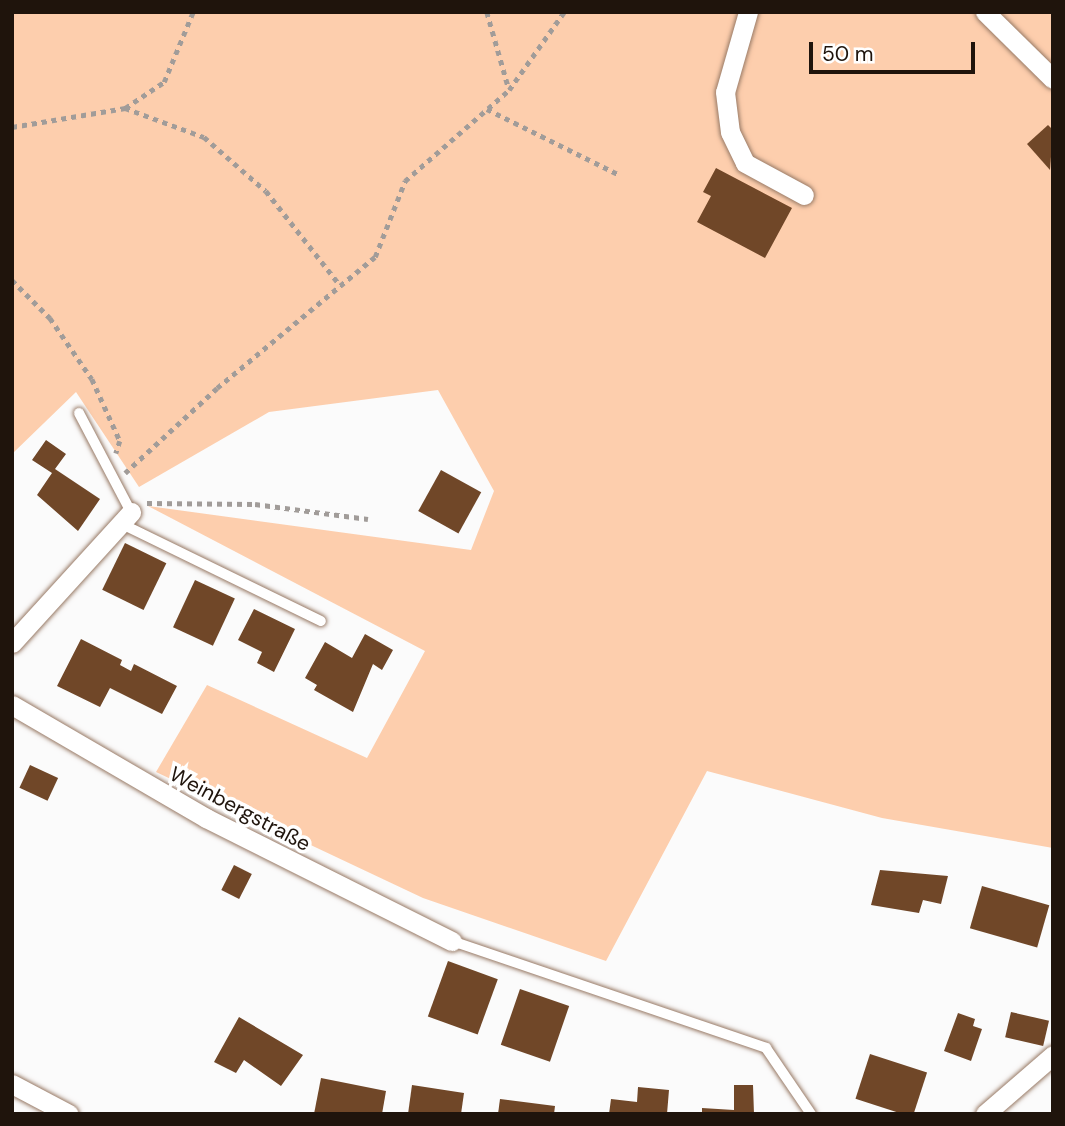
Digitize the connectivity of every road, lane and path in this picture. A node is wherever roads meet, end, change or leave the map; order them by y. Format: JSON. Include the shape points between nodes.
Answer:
{"nodes":[{"id":1,"x":193,"y":12,"type":"edge"},
{"id":2,"x":487,"y":12,"type":"edge"},
{"id":3,"x":564,"y":12,"type":"edge"},
{"id":4,"x":748,"y":12,"type":"edge"},
{"id":5,"x":985,"y":12,"type":"edge"},
{"id":6,"x":1053,"y":79,"type":"edge"},
{"id":7,"x":509,"y":90,"type":"junction"},
{"id":8,"x":124,"y":108,"type":"junction"},
{"id":9,"x":487,"y":108,"type":"junction"},
{"id":10,"x":12,"y":127,"type":"edge"},
{"id":11,"x":618,"y":174,"type":"dead end"},
{"id":12,"x":804,"y":195,"type":"dead end"},
{"id":13,"x":12,"y":280,"type":"edge"},
{"id":14,"x":340,"y":285,"type":"junction"},
{"id":15,"x":79,"y":413,"type":"dead end"},
{"id":16,"x":112,"y":479,"type":"junction"},
{"id":17,"x":127,"y":518,"type":"junction"},
{"id":18,"x":368,"y":519,"type":"dead end"},
{"id":19,"x":321,"y":621,"type":"dead end"},
{"id":20,"x":12,"y":643,"type":"edge"},
{"id":21,"x":12,"y":705,"type":"edge"},
{"id":22,"x":452,"y":941,"type":"joint"},
{"id":23,"x":1053,"y":1055,"type":"edge"},
{"id":24,"x":12,"y":1084,"type":"edge"},
{"id":25,"x":69,"y":1114,"type":"edge"},
{"id":26,"x":811,"y":1114,"type":"edge"},
{"id":27,"x":985,"y":1114,"type":"edge"}],
"edges":[{"from":1,"to":8,"type":"path","via":[[164,82]]},
{"from":2,"to":7,"type":"path"},
{"from":3,"to":7,"type":"path"},
{"from":4,"to":12,"type":"street","via":[[725,92],[730,132],[745,163]]},
{"from":5,"to":6,"type":"street"},
{"from":7,"to":9,"type":"path"},
{"from":8,"to":10,"type":"path"},
{"from":8,"to":14,"type":"path","via":[[204,137],[267,191]]},
{"from":9,"to":11,"type":"path"},
{"from":9,"to":14,"type":"path","via":[[405,181],[375,257]]},
{"from":13,"to":16,"type":"path","via":[[50,318],[92,379],[120,441]]},
{"from":14,"to":16,"type":"path"},
{"from":15,"to":16,"type":"lane"},
{"from":16,"to":17,"type":"lane"},
{"from":17,"to":18,"type":"path","via":[[157,500],[184,500]]},
{"from":17,"to":19,"type":"lane"},
{"from":17,"to":20,"type":"street"},
{"from":21,"to":22,"type":"street","name":"Weinbergstraße","via":[[206,818]]},
{"from":22,"to":26,"type":"lane","via":[[766,1048]]},
{"from":23,"to":27,"type":"street"},
{"from":24,"to":25,"type":"street"}]}
